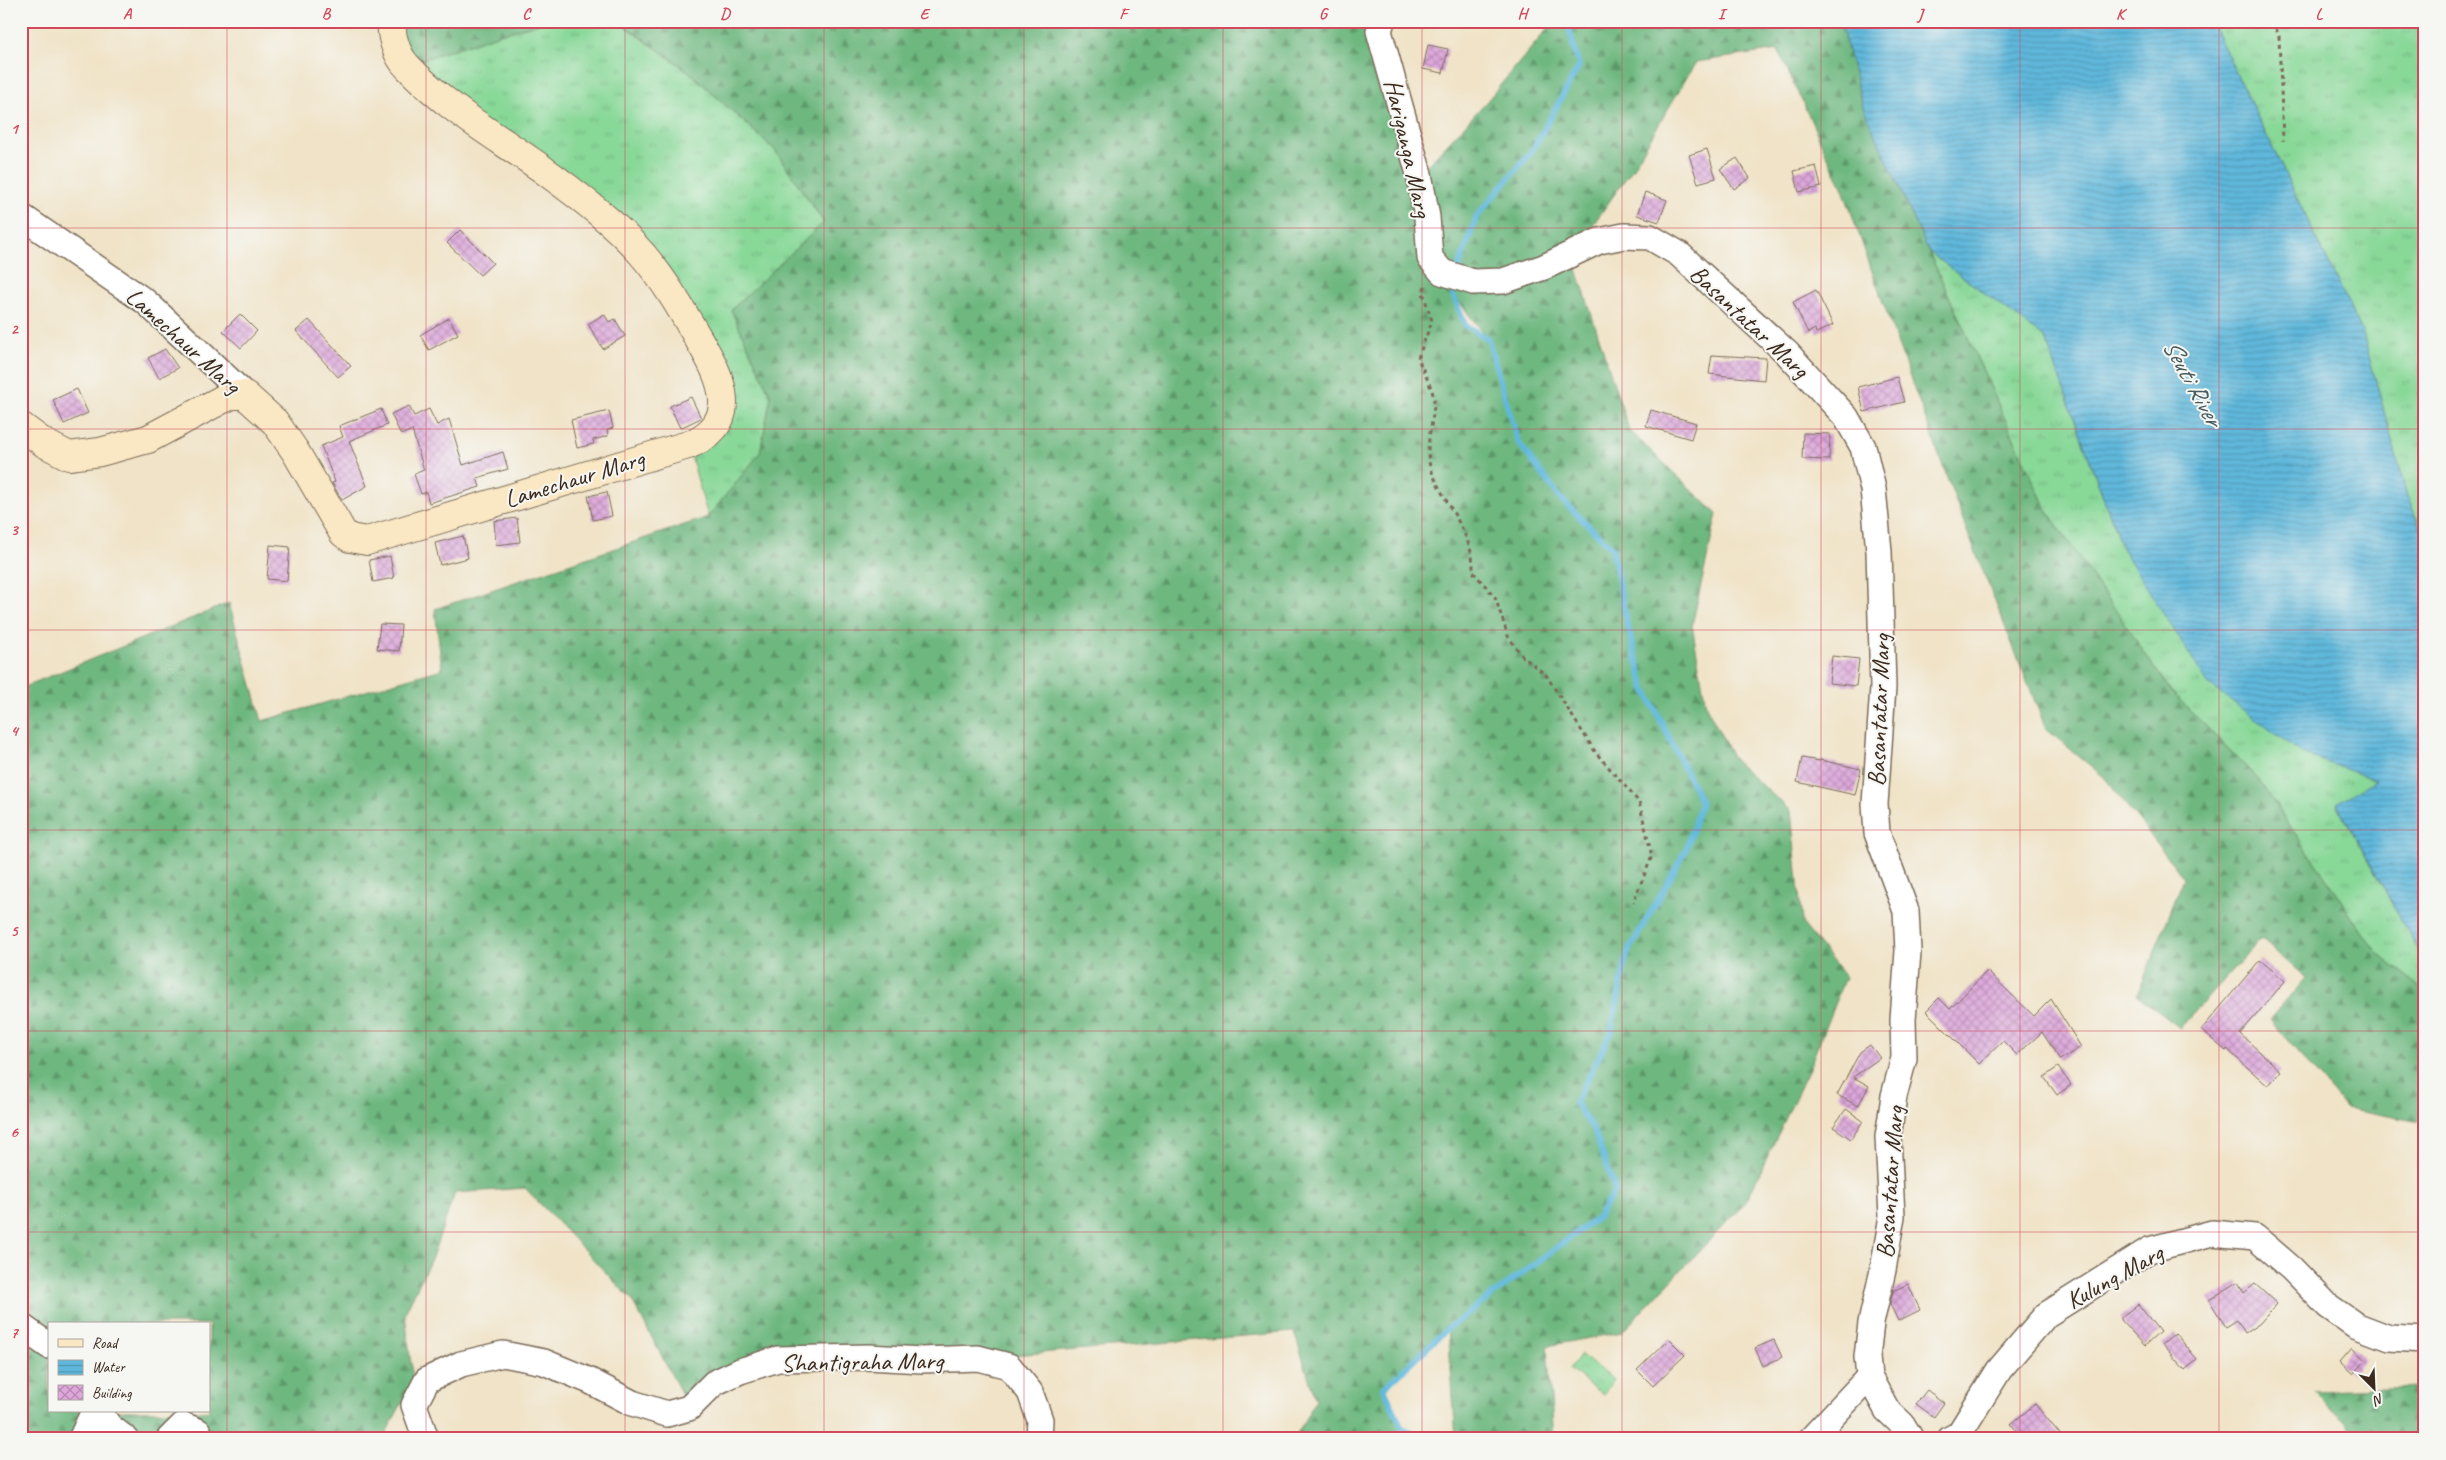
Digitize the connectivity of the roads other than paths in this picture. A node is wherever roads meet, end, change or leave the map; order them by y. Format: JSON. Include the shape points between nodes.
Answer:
{"nodes":[{"id":1,"x":392,"y":21,"type":"edge"},
{"id":2,"x":1382,"y":21,"type":"edge"},
{"id":3,"x":21,"y":216,"type":"edge"},
{"id":4,"x":1436,"y":265,"type":"joint"},
{"id":5,"x":245,"y":395,"type":"junction"},
{"id":6,"x":21,"y":426,"type":"edge"},
{"id":7,"x":21,"y":1326,"type":"edge"},
{"id":8,"x":2425,"y":1340,"type":"edge"},
{"id":9,"x":48,"y":1345,"type":"edge"},
{"id":10,"x":1869,"y":1377,"type":"junction"},
{"id":11,"x":94,"y":1412,"type":"edge"},
{"id":12,"x":99,"y":1412,"type":"edge"},
{"id":13,"x":81,"y":1439,"type":"edge"},
{"id":14,"x":126,"y":1439,"type":"edge"},
{"id":15,"x":169,"y":1439,"type":"edge"},
{"id":16,"x":203,"y":1439,"type":"edge"},
{"id":17,"x":426,"y":1439,"type":"edge"},
{"id":18,"x":1039,"y":1439,"type":"edge"},
{"id":19,"x":1811,"y":1439,"type":"edge"},
{"id":20,"x":1911,"y":1439,"type":"edge"},
{"id":21,"x":1950,"y":1439,"type":"edge"}],
"edges":[{"from":1,"to":5,"type":"street","name":"Lamechaur Marg","via":[[390,32],[406,65],[445,102],[597,211],[642,254],[678,302],[718,372],[724,410],[716,426],[704,438],[688,445],[366,541],[343,533],[275,422]]},
{"from":2,"to":4,"type":"street","name":"Hariganga Marg","via":[[1379,31],[1419,174]]},
{"from":3,"to":5,"type":"street","name":"Lamechaur Marg","via":[[146,302]]},
{"from":4,"to":10,"type":"street","name":"Basantatar Marg","via":[[1473,282],[1503,281],[1544,267],[1599,241],[1624,236],[1650,237],[1679,254],[1787,353],[1846,417],[1863,447],[1873,489],[1879,552],[1882,687],[1875,804],[1877,832],[1906,911],[1908,951],[1904,1058],[1888,1137],[1892,1216],[1871,1323],[1867,1357]]},
{"from":5,"to":6,"type":"street","via":[[232,395],[148,439],[100,452],[69,456]]},
{"from":7,"to":9,"type":"street"},
{"from":8,"to":21,"type":"street","name":"Kulung Marg","via":[[2389,1338],[2356,1325],[2328,1306],[2255,1237],[2212,1233],[2149,1250],[2046,1315],[1999,1370],[1959,1434]]},
{"from":10,"to":19,"type":"street"},
{"from":10,"to":20,"type":"street","name":"Basantatar Marg","via":[[1887,1410],[1902,1424]]},
{"from":11,"to":13,"type":"street"},
{"from":12,"to":14,"type":"street","via":[[110,1427]]},
{"from":15,"to":16,"type":"street","via":[[183,1425],[198,1431]]},
{"from":17,"to":18,"type":"street","name":"Shantigraha Marg","via":[[414,1404],[427,1380],[461,1364],[502,1354],[544,1362],[632,1403],[667,1414],[689,1408],[714,1383],[778,1359],[978,1358],[1009,1366],[1030,1392],[1040,1420]]}]}
